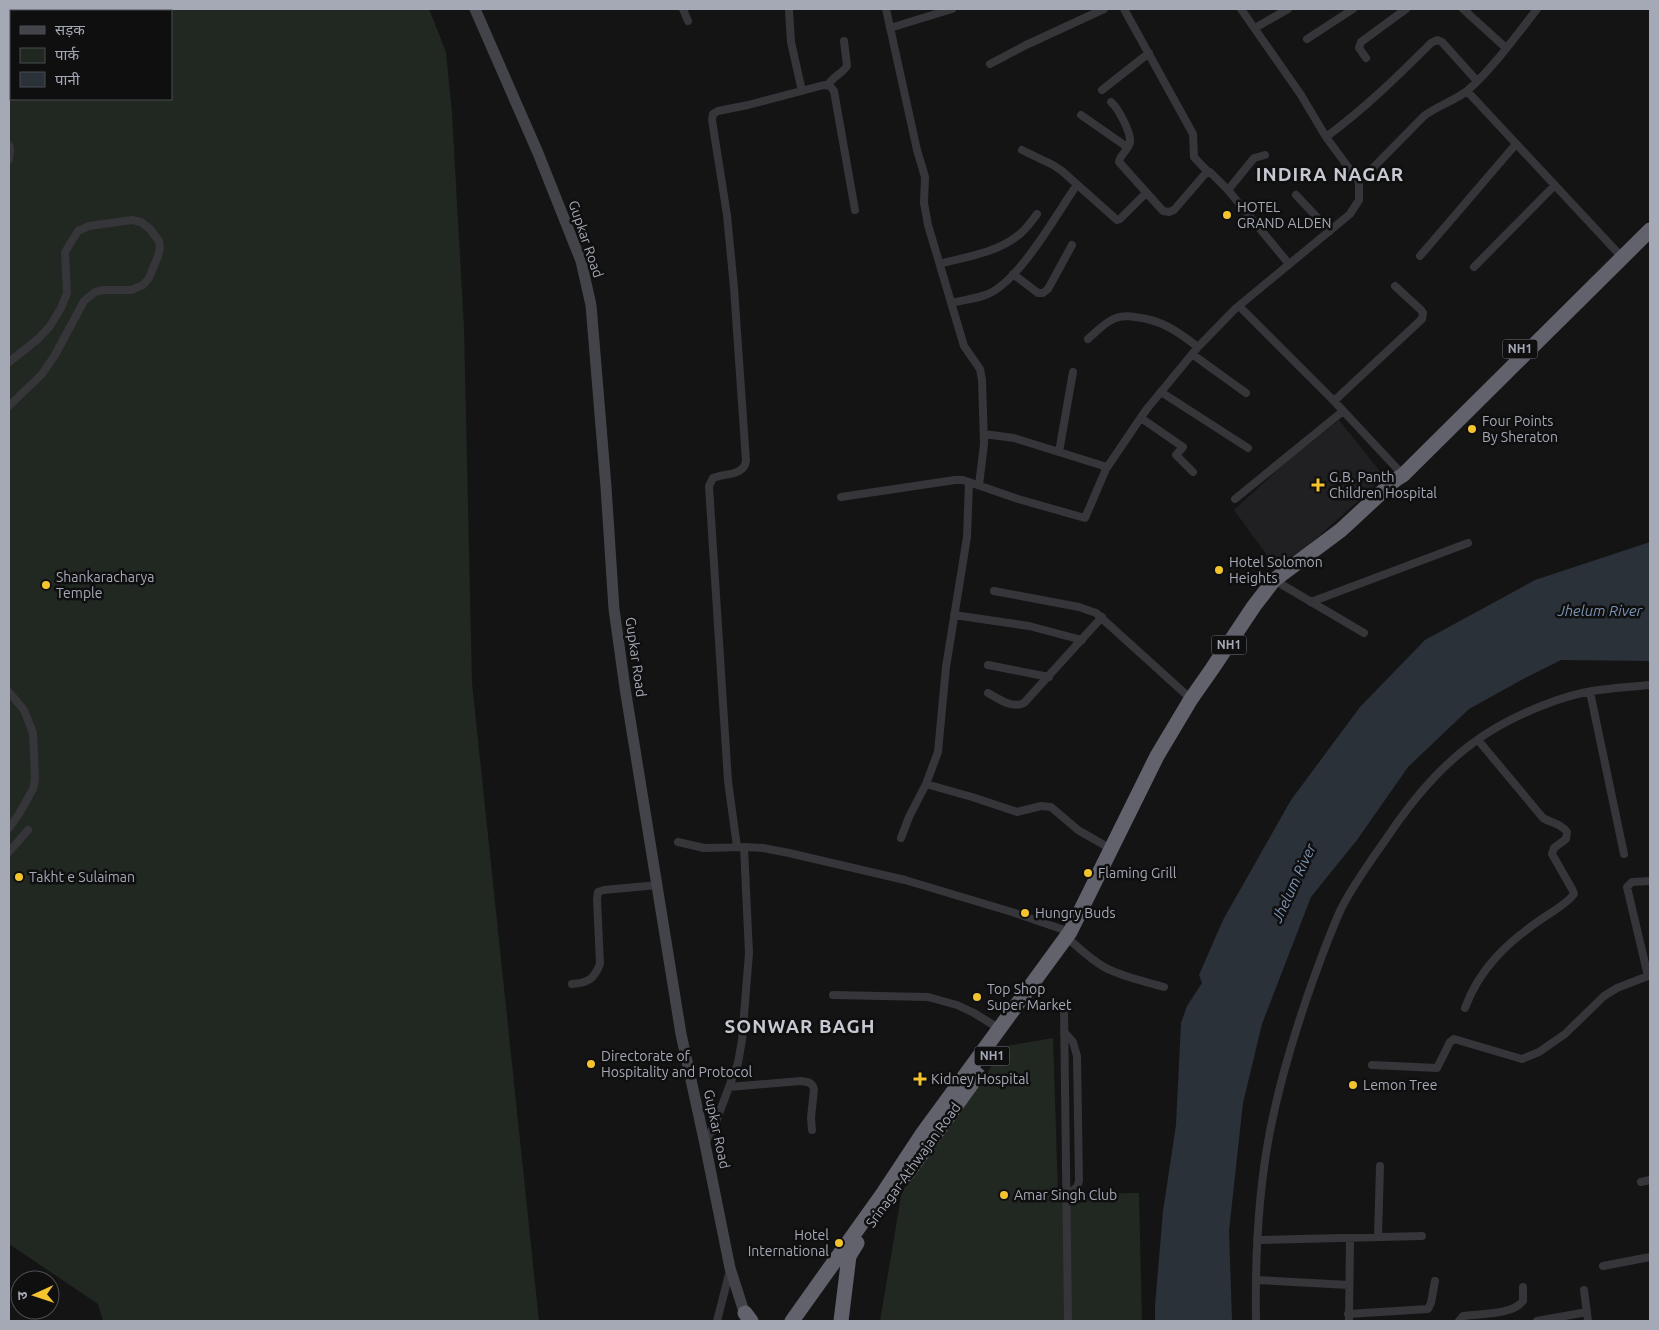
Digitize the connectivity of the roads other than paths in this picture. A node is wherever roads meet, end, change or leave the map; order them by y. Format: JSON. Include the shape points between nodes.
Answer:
{"nodes":[{"id":1,"x":475,"y":9,"type":"edge"},
{"id":2,"x":683,"y":9,"type":"edge"},
{"id":3,"x":789,"y":9,"type":"edge"},
{"id":4,"x":886,"y":9,"type":"edge"},
{"id":5,"x":952,"y":9,"type":"edge"},
{"id":6,"x":1104,"y":9,"type":"edge"},
{"id":7,"x":1124,"y":9,"type":"edge"},
{"id":8,"x":1241,"y":9,"type":"edge"},
{"id":9,"x":1288,"y":9,"type":"edge"},
{"id":10,"x":1354,"y":9,"type":"edge"},
{"id":11,"x":1406,"y":9,"type":"edge"},
{"id":12,"x":1463,"y":9,"type":"edge"},
{"id":13,"x":1537,"y":9,"type":"edge"},
{"id":14,"x":688,"y":21,"type":"dead end"},
{"id":15,"x":890,"y":28,"type":"junction"},
{"id":16,"x":1255,"y":28,"type":"junction"},
{"id":17,"x":1307,"y":39,"type":"dead end"},
{"id":18,"x":844,"y":41,"type":"dead end"},
{"id":19,"x":1506,"y":48,"type":"junction"},
{"id":20,"x":1149,"y":53,"type":"junction"},
{"id":21,"x":1366,"y":58,"type":"dead end"},
{"id":22,"x":990,"y":64,"type":"dead end"},
{"id":23,"x":1476,"y":81,"type":"junction"},
{"id":24,"x":828,"y":85,"type":"junction"},
{"id":25,"x":1102,"y":90,"type":"dead end"},
{"id":26,"x":802,"y":91,"type":"junction"},
{"id":27,"x":1466,"y":91,"type":"junction"},
{"id":28,"x":1111,"y":102,"type":"dead end"},
{"id":29,"x":1081,"y":115,"type":"dead end"},
{"id":30,"x":1326,"y":137,"type":"junction"},
{"id":31,"x":1516,"y":144,"type":"junction"},
{"id":32,"x":9,"y":145,"type":"edge"},
{"id":33,"x":1127,"y":148,"type":"junction"},
{"id":34,"x":1022,"y":150,"type":"dead end"},
{"id":35,"x":1265,"y":154,"type":"dead end"},
{"id":36,"x":9,"y":158,"type":"edge"},
{"id":37,"x":1208,"y":172,"type":"junction"},
{"id":38,"x":1359,"y":182,"type":"junction"},
{"id":39,"x":1555,"y":186,"type":"junction"},
{"id":40,"x":1074,"y":189,"type":"dead end"},
{"id":41,"x":1228,"y":190,"type":"junction"},
{"id":42,"x":1146,"y":193,"type":"junction"},
{"id":43,"x":1296,"y":195,"type":"dead end"},
{"id":44,"x":855,"y":210,"type":"dead end"},
{"id":45,"x":1037,"y":214,"type":"dead end"},
{"id":46,"x":1650,"y":222,"type":"edge"},
{"id":47,"x":1650,"y":230,"type":"edge"},
{"id":48,"x":1330,"y":231,"type":"junction"},
{"id":49,"x":1072,"y":245,"type":"dead end"},
{"id":50,"x":1618,"y":253,"type":"junction"},
{"id":51,"x":1420,"y":256,"type":"dead end"},
{"id":52,"x":940,"y":264,"type":"junction"},
{"id":53,"x":1289,"y":264,"type":"junction"},
{"id":54,"x":1474,"y":267,"type":"dead end"},
{"id":55,"x":1013,"y":274,"type":"junction"},
{"id":56,"x":1395,"y":286,"type":"dead end"},
{"id":57,"x":950,"y":303,"type":"junction"},
{"id":58,"x":1239,"y":306,"type":"junction"},
{"id":59,"x":1088,"y":339,"type":"dead end"},
{"id":60,"x":1198,"y":347,"type":"junction"},
{"id":61,"x":1192,"y":354,"type":"junction"},
{"id":62,"x":9,"y":362,"type":"edge"},
{"id":63,"x":1073,"y":372,"type":"dead end"},
{"id":64,"x":1161,"y":392,"type":"junction"},
{"id":65,"x":1246,"y":393,"type":"dead end"},
{"id":66,"x":1334,"y":401,"type":"junction"},
{"id":67,"x":9,"y":406,"type":"edge"},
{"id":68,"x":1343,"y":411,"type":"junction"},
{"id":69,"x":1141,"y":418,"type":"junction"},
{"id":70,"x":984,"y":434,"type":"junction"},
{"id":71,"x":1248,"y":448,"type":"dead end"},
{"id":72,"x":1059,"y":452,"type":"junction"},
{"id":73,"x":1107,"y":468,"type":"junction"},
{"id":74,"x":1193,"y":472,"type":"dead end"},
{"id":75,"x":1399,"y":475,"type":"junction"},
{"id":76,"x":969,"y":482,"type":"junction"},
{"id":77,"x":979,"y":485,"type":"junction"},
{"id":78,"x":841,"y":497,"type":"dead end"},
{"id":79,"x":1236,"y":499,"type":"dead end"},
{"id":80,"x":1468,"y":544,"type":"dead end"},
{"id":81,"x":1274,"y":580,"type":"junction"},
{"id":82,"x":994,"y":591,"type":"dead end"},
{"id":83,"x":1311,"y":602,"type":"junction"},
{"id":84,"x":954,"y":615,"type":"junction"},
{"id":85,"x":1102,"y":617,"type":"junction"},
{"id":86,"x":1364,"y":634,"type":"dead end"},
{"id":87,"x":1082,"y":640,"type":"junction"},
{"id":88,"x":988,"y":666,"type":"dead end"},
{"id":89,"x":1049,"y":676,"type":"junction"},
{"id":90,"x":1650,"y":685,"type":"edge"},
{"id":91,"x":9,"y":692,"type":"edge"},
{"id":92,"x":1590,"y":692,"type":"junction"},
{"id":93,"x":988,"y":693,"type":"dead end"},
{"id":94,"x":1191,"y":699,"type":"junction"},
{"id":95,"x":1478,"y":740,"type":"junction"},
{"id":96,"x":926,"y":784,"type":"junction"},
{"id":97,"x":9,"y":828,"type":"edge"},
{"id":98,"x":28,"y":830,"type":"dead end"},
{"id":99,"x":901,"y":838,"type":"dead end"},
{"id":100,"x":678,"y":842,"type":"dead end"},
{"id":101,"x":740,"y":847,"type":"junction"},
{"id":102,"x":1112,"y":849,"type":"junction"},
{"id":103,"x":9,"y":852,"type":"edge"},
{"id":104,"x":1624,"y":854,"type":"dead end"},
{"id":105,"x":1650,"y":881,"type":"edge"},
{"id":106,"x":658,"y":885,"type":"junction"},
{"id":107,"x":1071,"y":937,"type":"junction"},
{"id":108,"x":572,"y":984,"type":"dead end"},
{"id":109,"x":1164,"y":987,"type":"dead end"},
{"id":110,"x":833,"y":995,"type":"dead end"},
{"id":111,"x":1465,"y":1008,"type":"dead end"},
{"id":112,"x":1064,"y":1009,"type":"dead end"},
{"id":113,"x":1000,"y":1029,"type":"junction"},
{"id":114,"x":1064,"y":1032,"type":"junction"},
{"id":115,"x":1372,"y":1065,"type":"dead end"},
{"id":116,"x":729,"y":1087,"type":"junction"},
{"id":117,"x":812,"y":1130,"type":"dead end"},
{"id":118,"x":705,"y":1144,"type":"junction"},
{"id":119,"x":1380,"y":1166,"type":"dead end"},
{"id":120,"x":1650,"y":1180,"type":"edge"},
{"id":121,"x":1641,"y":1182,"type":"dead end"},
{"id":122,"x":1067,"y":1196,"type":"junction"},
{"id":123,"x":861,"y":1230,"type":"junction"},
{"id":124,"x":1422,"y":1236,"type":"dead end"},
{"id":125,"x":1378,"y":1237,"type":"junction"},
{"id":126,"x":1350,"y":1238,"type":"junction"},
{"id":127,"x":1258,"y":1240,"type":"junction"},
{"id":128,"x":848,"y":1249,"type":"junction"},
{"id":129,"x":1650,"y":1257,"type":"edge"},
{"id":130,"x":1603,"y":1266,"type":"dead end"},
{"id":131,"x":730,"y":1268,"type":"junction"},
{"id":132,"x":1256,"y":1280,"type":"junction"},
{"id":133,"x":1435,"y":1280,"type":"dead end"},
{"id":134,"x":1349,"y":1285,"type":"junction"},
{"id":135,"x":1523,"y":1287,"type":"dead end"},
{"id":136,"x":1584,"y":1290,"type":"dead end"},
{"id":137,"x":1587,"y":1312,"type":"junction"},
{"id":138,"x":1348,"y":1318,"type":"edge"},
{"id":139,"x":748,"y":1319,"type":"edge"},
{"id":140,"x":716,"y":1321,"type":"edge"},
{"id":141,"x":792,"y":1321,"type":"edge"},
{"id":142,"x":841,"y":1321,"type":"edge"},
{"id":143,"x":1068,"y":1321,"type":"edge"},
{"id":144,"x":1256,"y":1321,"type":"edge"},
{"id":145,"x":1459,"y":1321,"type":"edge"},
{"id":146,"x":1537,"y":1321,"type":"edge"},
{"id":147,"x":1588,"y":1321,"type":"edge"}],
"edges":[{"from":1,"to":106,"type":"main road","name":"Gupkar Road","via":[[581,261],[591,305],[614,609]]},
{"from":2,"to":14,"type":"street"},
{"from":3,"to":26,"type":"street","via":[[791,42]]},
{"from":4,"to":15,"type":"street"},
{"from":5,"to":15,"type":"street"},
{"from":6,"to":22,"type":"street"},
{"from":7,"to":20,"type":"street"},
{"from":8,"to":16,"type":"street"},
{"from":9,"to":16,"type":"street"},
{"from":10,"to":17,"type":"street"},
{"from":11,"to":21,"type":"street","via":[[1361,42],[1359,48]]},
{"from":12,"to":19,"type":"street"},
{"from":13,"to":19,"type":"street"},
{"from":15,"to":52,"type":"street","via":[[925,177],[925,214]]},
{"from":16,"to":30,"type":"street"},
{"from":18,"to":24,"type":"street","via":[[847,66]]},
{"from":19,"to":23,"type":"street"},
{"from":20,"to":25,"type":"street"},
{"from":20,"to":37,"type":"street","via":[[1193,134],[1194,156]]},
{"from":23,"to":27,"type":"street"},
{"from":23,"to":30,"type":"street","via":[[1437,40],[1365,107]]},
{"from":24,"to":26,"type":"street"},
{"from":24,"to":44,"type":"street","via":[[834,92]]},
{"from":26,"to":101,"type":"street","via":[[718,111],[712,116],[727,215],[746,461],[742,470],[713,478],[709,486],[728,781]]},
{"from":27,"to":31,"type":"street"},
{"from":27,"to":38,"type":"street","via":[[1424,116]]},
{"from":28,"to":33,"type":"street","via":[[1129,135]]},
{"from":29,"to":33,"type":"street"},
{"from":30,"to":38,"type":"street"},
{"from":31,"to":39,"type":"street"},
{"from":31,"to":51,"type":"street"},
{"from":32,"to":36,"type":"street"},
{"from":33,"to":42,"type":"street","via":[[1119,162]]},
{"from":34,"to":42,"type":"street","via":[[1054,165],[1117,220]]},
{"from":35,"to":41,"type":"street","via":[[1254,158]]},
{"from":37,"to":41,"type":"street"},
{"from":37,"to":42,"type":"street","via":[[1171,212],[1163,211]]},
{"from":38,"to":48,"type":"street","via":[[1356,207]]},
{"from":39,"to":50,"type":"street"},
{"from":39,"to":54,"type":"street"},
{"from":40,"to":55,"type":"street"},
{"from":41,"to":53,"type":"street"},
{"from":43,"to":48,"type":"street"},
{"from":45,"to":52,"type":"street","via":[[1017,237],[1003,245]]},
{"from":46,"to":50,"type":"highway","number":"NH1"},
{"from":47,"to":75,"type":"highway","number":"NH1"},
{"from":48,"to":53,"type":"street"},
{"from":49,"to":55,"type":"street","via":[[1043,293]]},
{"from":50,"to":75,"type":"highway","number":"NH1"},
{"from":52,"to":57,"type":"street"},
{"from":53,"to":58,"type":"street"},
{"from":55,"to":57,"type":"street","via":[[1005,284],[990,293]]},
{"from":56,"to":66,"type":"street","via":[[1421,310],[1422,319]]},
{"from":57,"to":70,"type":"street","via":[[964,346],[980,369]]},
{"from":58,"to":60,"type":"street"},
{"from":58,"to":66,"type":"street"},
{"from":59,"to":60,"type":"street","via":[[1110,321],[1132,316],[1156,320]]},
{"from":60,"to":61,"type":"street"},
{"from":61,"to":64,"type":"street"},
{"from":61,"to":65,"type":"street"},
{"from":62,"to":67,"type":"street","via":[[38,339],[61,308],[67,294],[65,252],[78,231],[89,226],[132,220],[150,229],[160,248],[149,278],[138,288],[104,290],[89,296],[42,374]]},
{"from":63,"to":72,"type":"street"},
{"from":64,"to":69,"type":"street"},
{"from":64,"to":71,"type":"street"},
{"from":66,"to":68,"type":"street"},
{"from":68,"to":75,"type":"street"},
{"from":68,"to":79,"type":"street"},
{"from":69,"to":73,"type":"street"},
{"from":69,"to":74,"type":"street","via":[[1183,447],[1176,455]]},
{"from":70,"to":72,"type":"street","via":[[1014,438]]},
{"from":70,"to":77,"type":"street"},
{"from":72,"to":73,"type":"street"},
{"from":73,"to":77,"type":"street","via":[[1086,518]]},
{"from":75,"to":81,"type":"highway","name":"Srinagar-Athwajan Road","number":"NH1","via":[[1352,521]]},
{"from":76,"to":77,"type":"street"},
{"from":76,"to":78,"type":"street","via":[[955,480]]},
{"from":76,"to":84,"type":"street","via":[[967,537]]},
{"from":80,"to":83,"type":"street"},
{"from":81,"to":83,"type":"street"},
{"from":81,"to":94,"type":"highway","name":"Srinagar-Athwajan Road","number":"NH1"},
{"from":82,"to":85,"type":"street","via":[[1079,607]]},
{"from":83,"to":86,"type":"street"},
{"from":84,"to":87,"type":"street","via":[[1029,626]]},
{"from":84,"to":96,"type":"street","via":[[938,752]]},
{"from":85,"to":87,"type":"street"},
{"from":85,"to":94,"type":"street"},
{"from":87,"to":89,"type":"street"},
{"from":88,"to":89,"type":"street"},
{"from":89,"to":93,"type":"street","via":[[1019,706]]},
{"from":90,"to":92,"type":"street"},
{"from":91,"to":97,"type":"street","via":[[24,710],[33,732],[35,780],[33,789]]},
{"from":92,"to":95,"type":"street","via":[[1544,705],[1499,726]]},
{"from":92,"to":104,"type":"street"},
{"from":94,"to":102,"type":"highway","name":"Srinagar-Athwajan Road","number":"NH1","via":[[1145,779]]},
{"from":95,"to":111,"type":"street","via":[[1543,818],[1565,828],[1566,839],[1554,848],[1552,854],[1574,894],[1489,963],[1473,987]]},
{"from":95,"to":127,"type":"street","via":[[1429,781],[1397,823],[1342,908],[1298,1024],[1281,1082],[1270,1132]]},
{"from":96,"to":99,"type":"street"},
{"from":96,"to":102,"type":"street","via":[[1018,812],[1051,807],[1078,830]]},
{"from":98,"to":103,"type":"street"},
{"from":100,"to":101,"type":"street","via":[[704,848]]},
{"from":101,"to":107,"type":"street","via":[[784,852],[905,880],[1037,920]]},
{"from":101,"to":116,"type":"street","via":[[748,924],[747,987],[738,1063]]},
{"from":102,"to":107,"type":"highway","name":"Srinagar-Athwajan Road","number":"NH1"},
{"from":105,"to":115,"type":"street","via":[[1632,882],[1626,887],[1648,976],[1604,996],[1547,1047],[1529,1057],[1518,1058],[1454,1039],[1437,1068]]},
{"from":106,"to":108,"type":"street","via":[[598,892],[600,964],[592,980]]},
{"from":106,"to":118,"type":"main road","name":"Gupkar Road","via":[[681,1034]]},
{"from":107,"to":109,"type":"street","via":[[1088,956],[1112,971]]},
{"from":107,"to":113,"type":"highway","name":"Srinagar-Athwajan Road","number":"NH1"},
{"from":107,"to":123,"type":"highway","name":"Srinagar-Athwajan Road","number":"NH1","via":[[936,1135]]},
{"from":110,"to":113,"type":"street","via":[[928,997],[957,1005]]},
{"from":112,"to":114,"type":"street"},
{"from":113,"to":123,"type":"highway","name":"Srinagar-Athwajan Road","number":"NH1","via":[[923,1133]]},
{"from":114,"to":122,"type":"street"},
{"from":114,"to":122,"type":"street","via":[[1073,1042],[1077,1056],[1079,1181]]},
{"from":116,"to":117,"type":"street","via":[[808,1082],[814,1089]]},
{"from":116,"to":118,"type":"street"},
{"from":118,"to":131,"type":"main road","name":"Gupkar Road"},
{"from":119,"to":125,"type":"street"},
{"from":120,"to":121,"type":"street"},
{"from":122,"to":143,"type":"street"},
{"from":123,"to":128,"type":"highway","name":"Srinagar-Athwajan Road","number":"NH1"},
{"from":124,"to":125,"type":"street"},
{"from":125,"to":126,"type":"street"},
{"from":126,"to":127,"type":"street"},
{"from":126,"to":134,"type":"street"},
{"from":127,"to":132,"type":"street"},
{"from":128,"to":141,"type":"highway","number":"NH1"},
{"from":128,"to":142,"type":"highway"},
{"from":129,"to":130,"type":"street"},
{"from":131,"to":139,"type":"main road","name":"Gupkar Road"},
{"from":131,"to":140,"type":"street"},
{"from":132,"to":134,"type":"street"},
{"from":132,"to":144,"type":"street"},
{"from":133,"to":138,"type":"street","via":[[1428,1309]]},
{"from":134,"to":138,"type":"street"},
{"from":135,"to":145,"type":"street","via":[[1523,1301],[1518,1305],[1494,1313],[1463,1316]]},
{"from":136,"to":137,"type":"street"},
{"from":137,"to":146,"type":"street"},
{"from":137,"to":147,"type":"street"}]}
